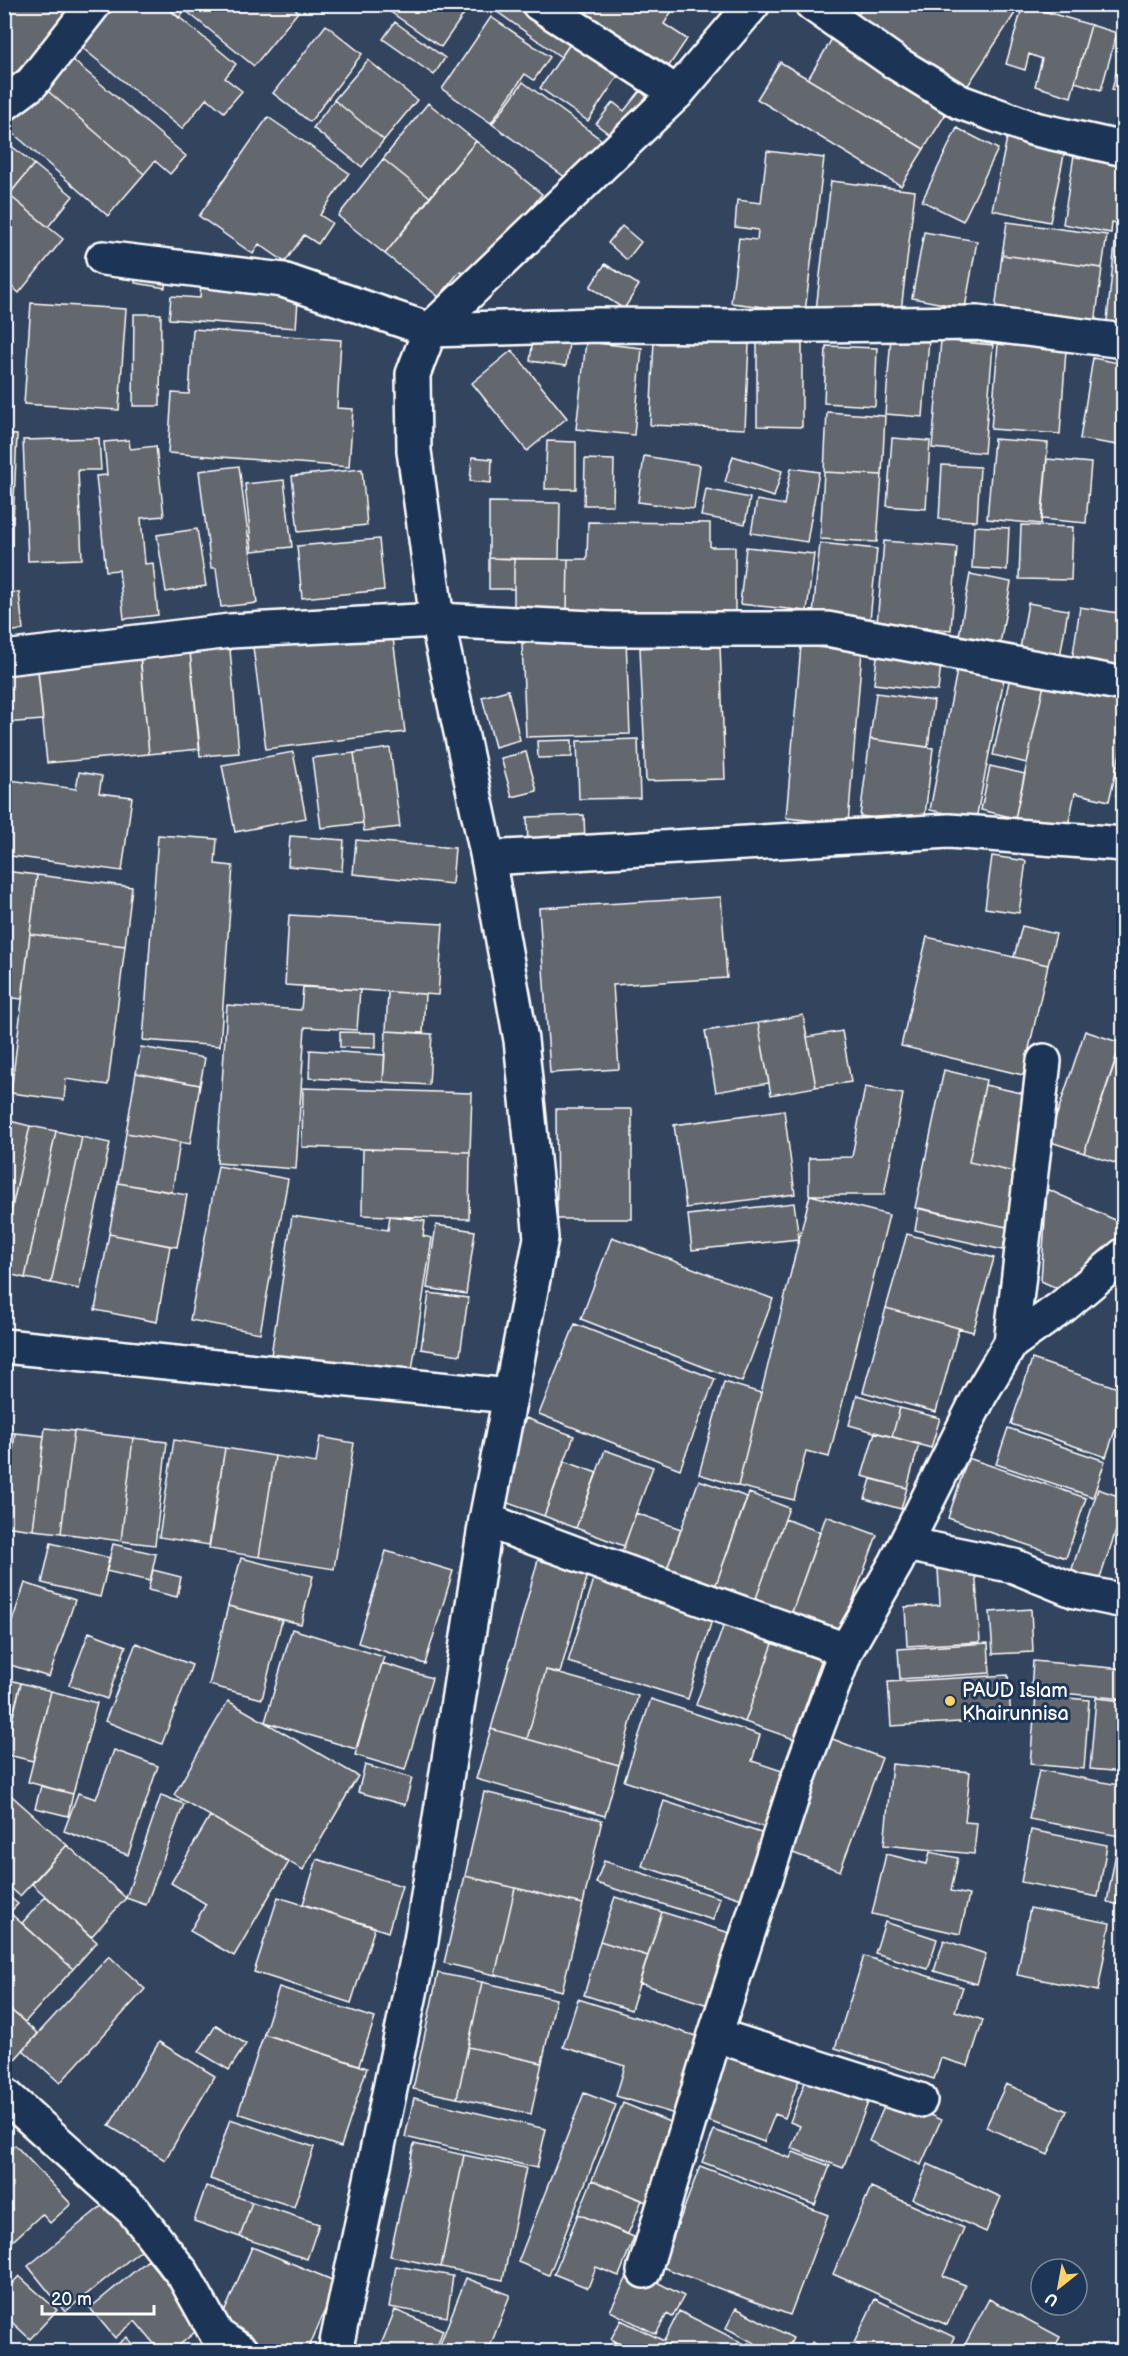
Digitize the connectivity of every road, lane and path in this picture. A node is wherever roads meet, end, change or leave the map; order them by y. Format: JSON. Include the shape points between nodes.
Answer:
{"nodes":[{"id":1,"x":94,"y":4,"type":"edge"},
{"id":2,"x":539,"y":4,"type":"edge"},
{"id":3,"x":753,"y":4,"type":"edge"},
{"id":4,"x":812,"y":4,"type":"edge"},
{"id":5,"x":676,"y":93,"type":"junction"},
{"id":6,"x":4,"y":104,"type":"edge"},
{"id":7,"x":1124,"y":149,"type":"edge"},
{"id":8,"x":103,"y":258,"type":"dead end"},
{"id":9,"x":430,"y":330,"type":"junction"},
{"id":10,"x":1124,"y":342,"type":"edge"},
{"id":11,"x":437,"y":620,"type":"junction"},
{"id":12,"x":4,"y":658,"type":"edge"},
{"id":13,"x":1124,"y":684,"type":"edge"},
{"id":14,"x":1124,"y":844,"type":"edge"},
{"id":15,"x":488,"y":858,"type":"junction"},
{"id":16,"x":1044,"y":1061,"type":"dead end"},
{"id":17,"x":1124,"y":1255,"type":"edge"},
{"id":18,"x":1011,"y":1342,"type":"junction"},
{"id":19,"x":4,"y":1346,"type":"edge"},
{"id":20,"x":510,"y":1396,"type":"junction"},
{"id":21,"x":486,"y":1520,"type":"junction"},
{"id":22,"x":906,"y":1544,"type":"junction"},
{"id":23,"x":1124,"y":1601,"type":"edge"},
{"id":24,"x":846,"y":1650,"type":"junction"},
{"id":25,"x":715,"y":2035,"type":"junction"},
{"id":26,"x":4,"y":2094,"type":"edge"},
{"id":27,"x":920,"y":2100,"type":"dead end"},
{"id":28,"x":644,"y":2271,"type":"dead end"},
{"id":29,"x":242,"y":2352,"type":"edge"},
{"id":30,"x":335,"y":2352,"type":"edge"}],
"edges":[{"from":1,"to":6,"type":"street","via":[[32,82]]},
{"from":2,"to":5,"type":"street"},
{"from":3,"to":5,"type":"street"},
{"from":4,"to":7,"type":"street","via":[[960,102],[1035,129]]},
{"from":5,"to":9,"type":"street"},
{"from":8,"to":9,"type":"street","via":[[283,280]]},
{"from":9,"to":10,"type":"street","via":[[977,323]]},
{"from":9,"to":11,"type":"street","via":[[413,374],[414,451]]},
{"from":11,"to":12,"type":"street","via":[[230,631]]},
{"from":11,"to":13,"type":"street","via":[[611,629],[827,629]]},
{"from":11,"to":15,"type":"street"},
{"from":14,"to":15,"type":"street","via":[[949,831]]},
{"from":15,"to":20,"type":"street","via":[[520,1040],[541,1238]]},
{"from":16,"to":18,"type":"street"},
{"from":17,"to":18,"type":"street","via":[[1062,1307]]},
{"from":18,"to":22,"type":"street","via":[[980,1395]]},
{"from":19,"to":20,"type":"street"},
{"from":20,"to":21,"type":"street"},
{"from":21,"to":24,"type":"street"},
{"from":21,"to":30,"type":"street","via":[[421,1941]]},
{"from":22,"to":23,"type":"street","via":[[1014,1566],[1075,1591]]},
{"from":22,"to":24,"type":"street"},
{"from":24,"to":25,"type":"street","via":[[797,1782]]},
{"from":25,"to":27,"type":"street"},
{"from":25,"to":28,"type":"street"},
{"from":26,"to":29,"type":"street","via":[[134,2211],[183,2274],[217,2335]]}]}
